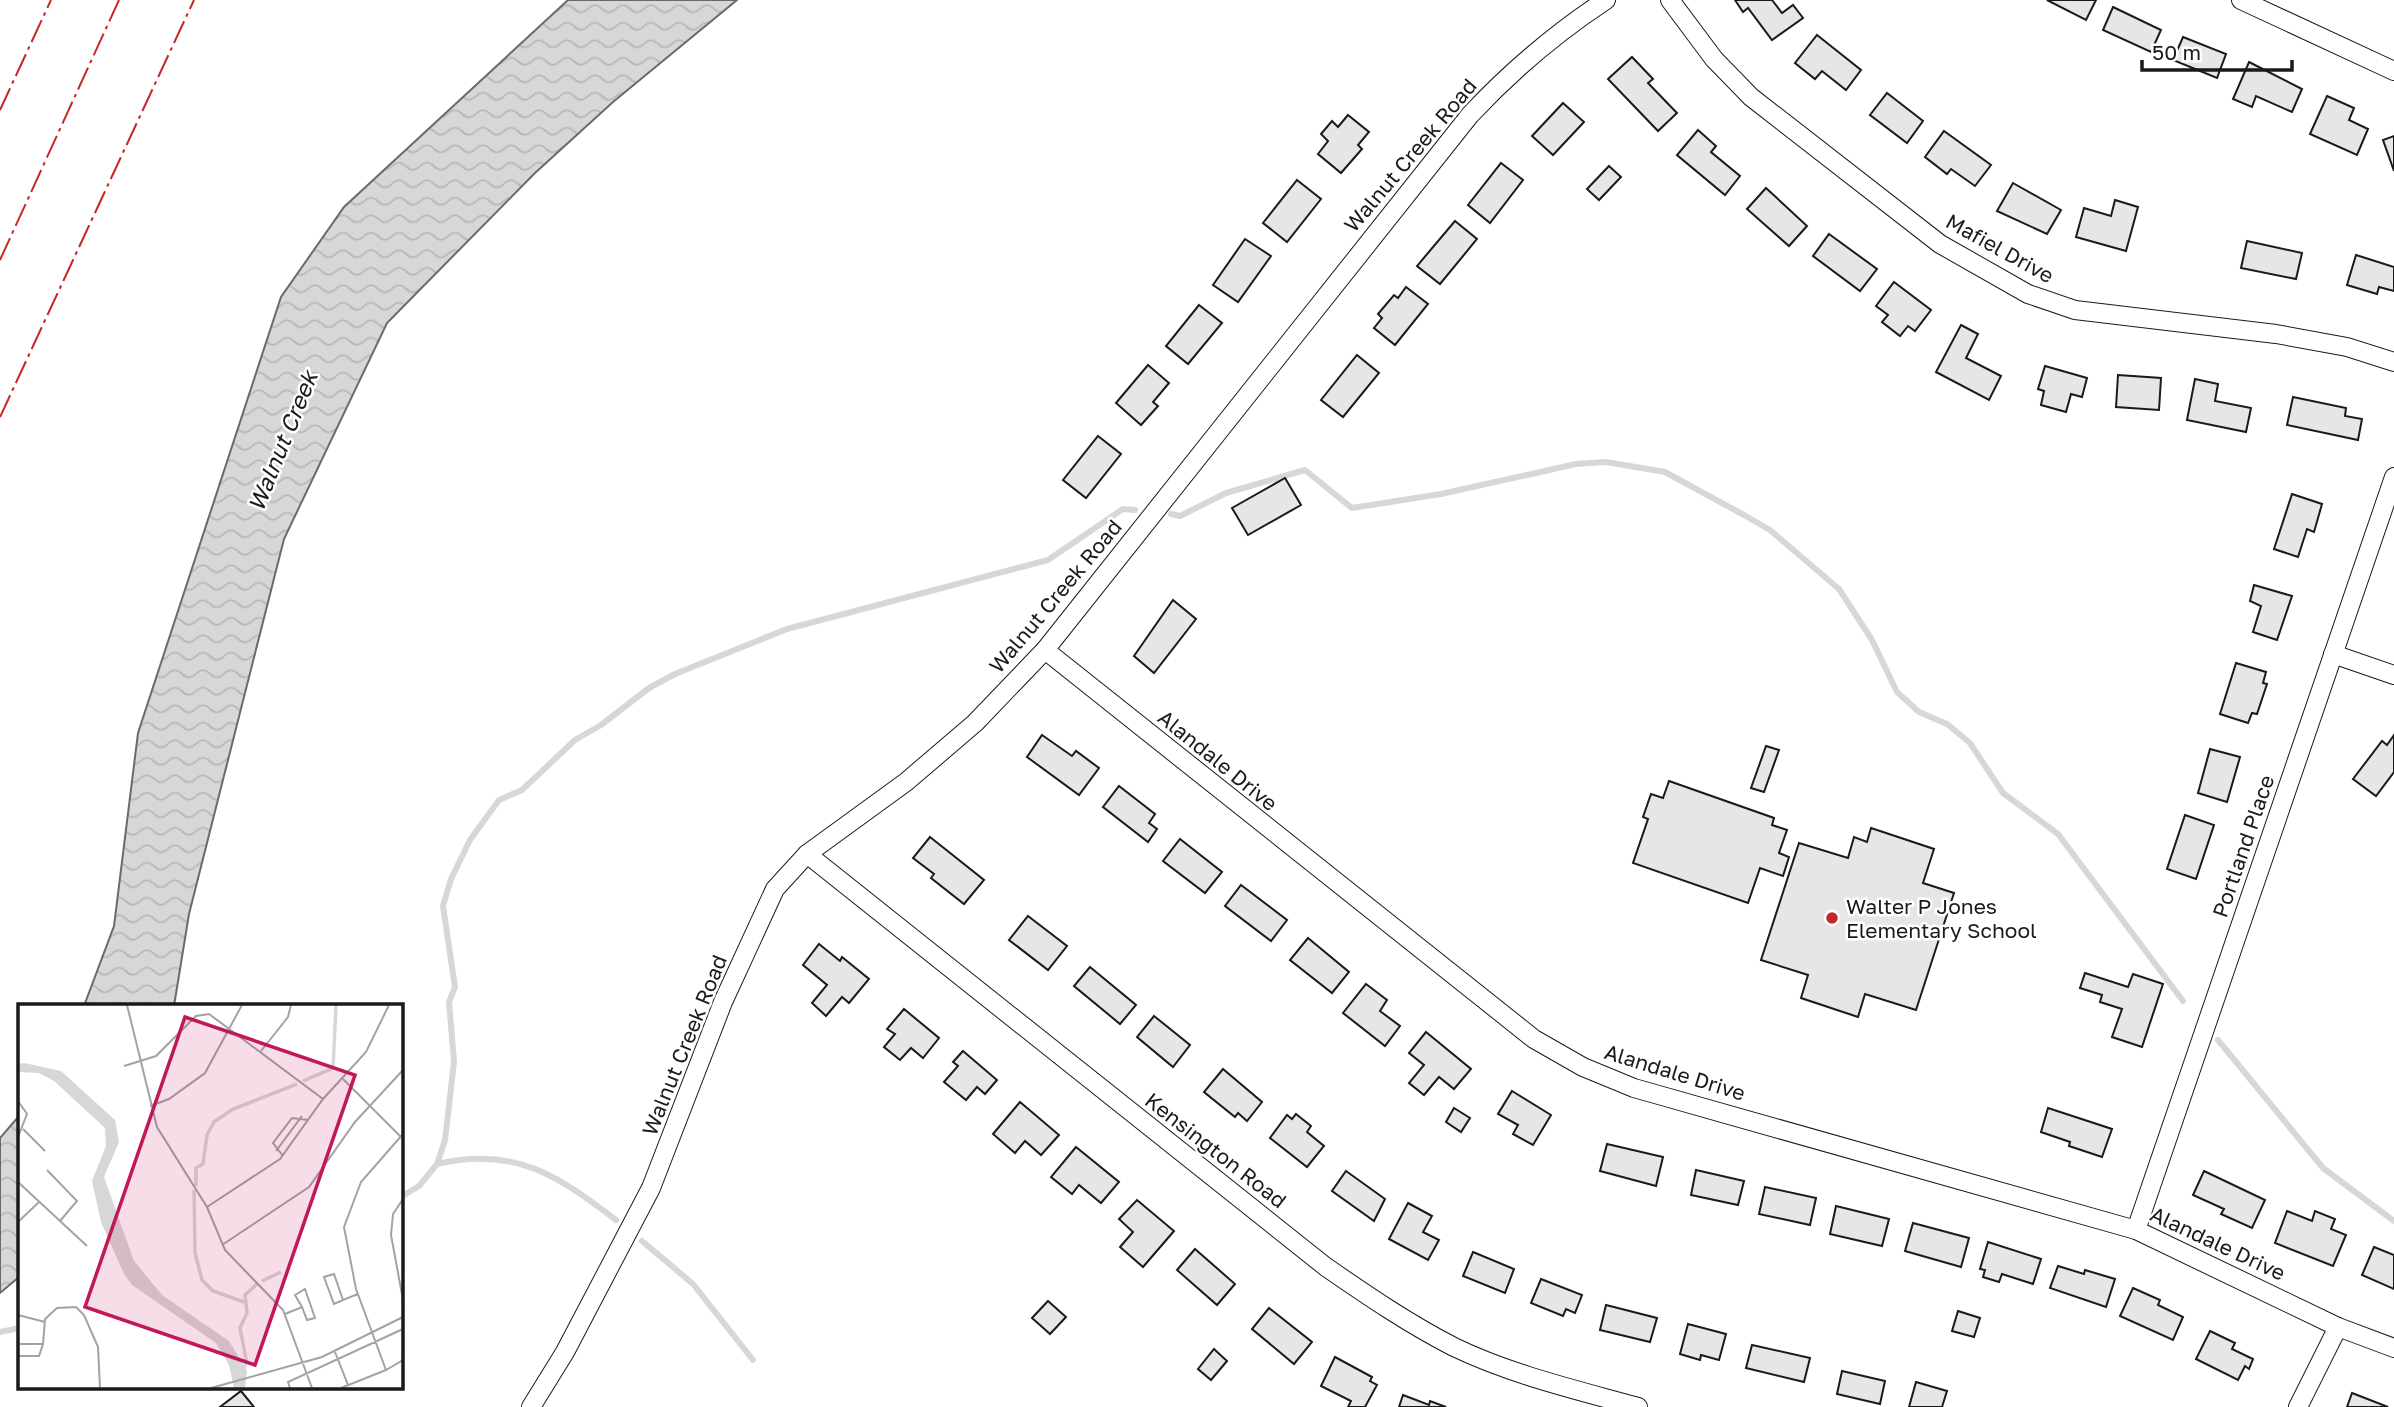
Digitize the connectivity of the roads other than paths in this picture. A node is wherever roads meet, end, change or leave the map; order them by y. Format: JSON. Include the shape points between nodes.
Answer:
{"nodes":[{"id":1,"x":1606,"y":0,"type":"edge"},
{"id":2,"x":1670,"y":0,"type":"edge"},
{"id":3,"x":2241,"y":0,"type":"edge"},
{"id":4,"x":2394,"y":71,"type":"edge"},
{"id":5,"x":2394,"y":362,"type":"edge"},
{"id":6,"x":2394,"y":477,"type":"edge"},
{"id":7,"x":1045,"y":650,"type":"junction"},
{"id":8,"x":2333,"y":654,"type":"junction"},
{"id":9,"x":2394,"y":675,"type":"edge"},
{"id":10,"x":807,"y":854,"type":"junction"},
{"id":11,"x":2136,"y":1230,"type":"junction"},
{"id":12,"x":2338,"y":1326,"type":"junction"},
{"id":13,"x":2394,"y":1348,"type":"edge"},
{"id":14,"x":531,"y":1407,"type":"edge"},
{"id":15,"x":1638,"y":1407,"type":"edge"},
{"id":16,"x":2298,"y":1407,"type":"edge"}],
"edges":[{"from":1,"to":7,"type":"street","name":"Walnut Creek Road","via":[[1506,76],[1470,115]]},
{"from":2,"to":5,"type":"street","name":"Mafiel Drive","via":[[1714,59],[1751,97],[1940,244],[2028,294],[2075,310],[2276,334],[2347,347]]},
{"from":3,"to":4,"type":"street"},
{"from":6,"to":8,"type":"street","name":"Portland Place"},
{"from":7,"to":10,"type":"street","name":"Walnut Creek Road","via":[[975,723],[906,782]]},
{"from":7,"to":11,"type":"street","name":"Alandale Drive","via":[[1534,1039],[1583,1067],[1634,1088]]},
{"from":8,"to":9,"type":"street"},
{"from":8,"to":11,"type":"street","name":"Portland Place"},
{"from":10,"to":14,"type":"street","name":"Walnut Creek Road","via":[[775,889],[723,1002],[650,1188],[565,1352]]},
{"from":10,"to":15,"type":"street","name":"Kensington Road","via":[[1326,1267],[1393,1313],[1456,1347],[1513,1370]]},
{"from":11,"to":12,"type":"street","name":"Alandale Drive"},
{"from":12,"to":13,"type":"street","name":"Alandale Drive"},
{"from":12,"to":16,"type":"street"}]}
